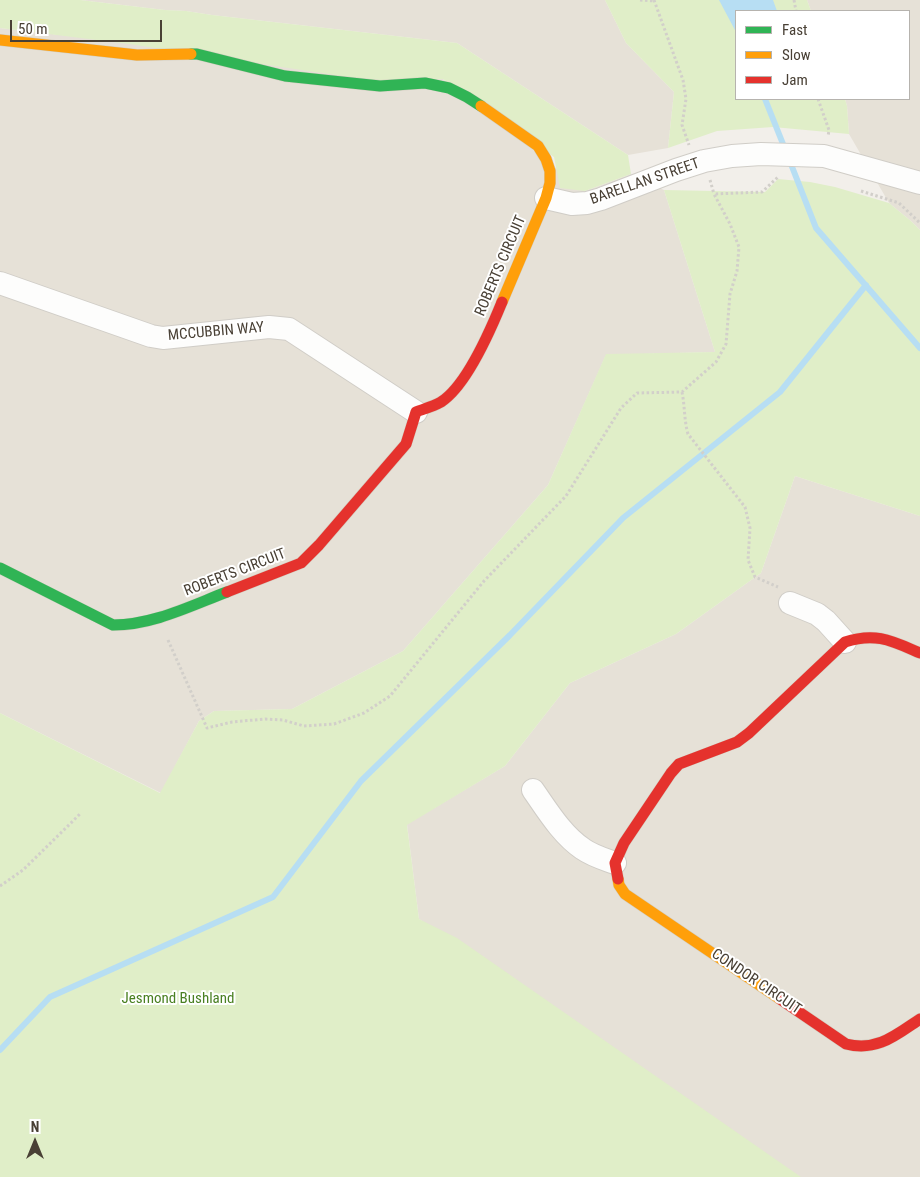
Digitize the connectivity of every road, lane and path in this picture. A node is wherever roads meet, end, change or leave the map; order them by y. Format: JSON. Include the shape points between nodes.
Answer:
{"nodes":[{"id":1,"x":640,"y":0,"type":"edge"},
{"id":2,"x":655,"y":1,"type":"edge"},
{"id":3,"x":0,"y":40,"type":"edge"},
{"id":4,"x":695,"y":164,"type":"junction"},
{"id":5,"x":783,"y":176,"type":"dead end"},
{"id":6,"x":920,"y":183,"type":"edge"},
{"id":7,"x":546,"y":198,"type":"junction"},
{"id":8,"x":0,"y":283,"type":"edge"},
{"id":9,"x":682,"y":392,"type":"junction"},
{"id":10,"x":416,"y":412,"type":"junction"},
{"id":11,"x":0,"y":568,"type":"edge"},
{"id":12,"x":790,"y":603,"type":"joint"},
{"id":13,"x":158,"y":619,"type":"junction"},
{"id":14,"x":845,"y":642,"type":"junction"},
{"id":15,"x":920,"y":653,"type":"edge"},
{"id":16,"x":533,"y":790,"type":"dead end"},
{"id":17,"x":80,"y":814,"type":"dead end"},
{"id":18,"x":615,"y":863,"type":"junction"},
{"id":19,"x":0,"y":886,"type":"edge"},
{"id":20,"x":920,"y":1019,"type":"edge"}],
"edges":[{"from":1,"to":2,"type":"path"},
{"from":2,"to":4,"type":"path","via":[[683,80],[686,99],[682,125]]},
{"from":3,"to":7,"type":"street","name":"ROBERTS CIRCUIT","via":[[137,55],[197,54],[285,76],[380,86],[426,83],[449,88],[538,146],[550,171],[551,183]]},
{"from":4,"to":6,"type":"street","name":"BARELLAN STREET","via":[[761,154],[824,156]]},
{"from":4,"to":7,"type":"street","name":"BARELLAN STREET","via":[[587,203],[572,204]]},
{"from":5,"to":9,"type":"path","via":[[776,177],[762,192],[714,194],[739,247],[737,271],[730,294],[726,344],[716,362]]},
{"from":7,"to":10,"type":"street","name":"ROBERTS CIRCUIT","via":[[487,338],[471,365],[452,393],[441,402]]},
{"from":8,"to":10,"type":"street","name":"MCCUBBIN WAY","via":[[162,338],[269,327],[290,329]]},
{"from":9,"to":12,"type":"path","via":[[688,434],[745,507],[750,528],[748,560],[755,577],[780,588],[782,596]]},
{"from":9,"to":13,"type":"path","via":[[636,393],[620,408],[566,496],[484,581],[390,696],[364,713],[334,724],[304,726],[265,719],[207,728]]},
{"from":10,"to":13,"type":"street","name":"ROBERTS CIRCUIT","via":[[406,444],[301,563]]},
{"from":11,"to":13,"type":"street","name":"ROBERTS CIRCUIT","via":[[113,625]]},
{"from":12,"to":14,"type":"street","via":[[817,614]]},
{"from":14,"to":15,"type":"street","via":[[857,637],[880,636]]},
{"from":14,"to":18,"type":"street","via":[[737,742],[679,764],[624,843]]},
{"from":16,"to":18,"type":"street","via":[[572,840],[595,856]]},
{"from":17,"to":19,"type":"path","via":[[22,870]]},
{"from":18,"to":20,"type":"street","name":"CONDOR CIRCUIT","via":[[618,885],[625,894],[846,1044],[856,1048],[877,1045]]}]}
